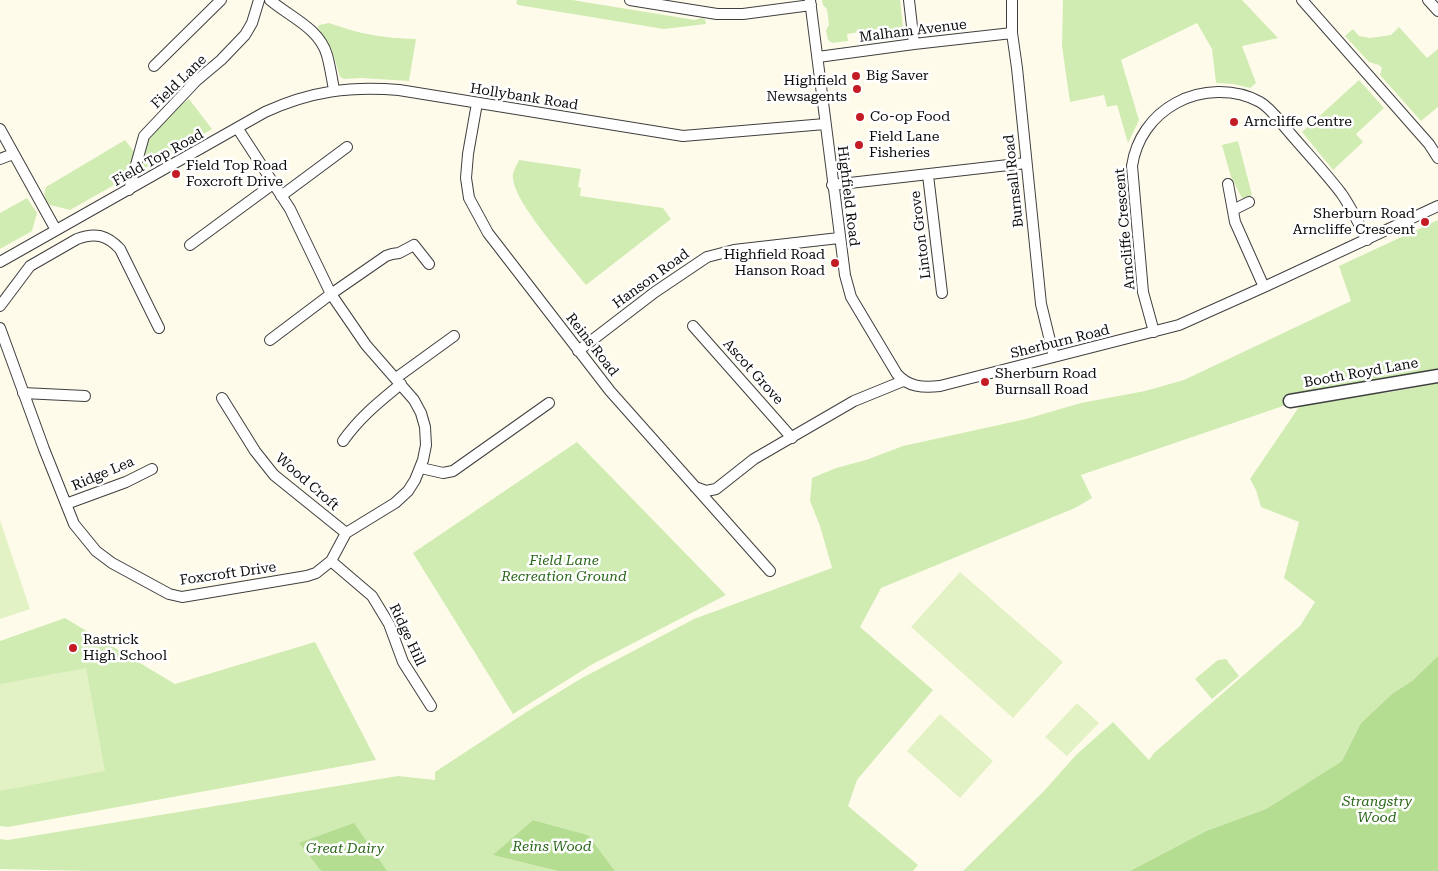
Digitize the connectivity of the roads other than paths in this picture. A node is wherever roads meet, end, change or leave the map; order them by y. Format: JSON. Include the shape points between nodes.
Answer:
{"nodes":[{"id":1,"x":258,"y":0,"type":"edge"},
{"id":2,"x":270,"y":0,"type":"edge"},
{"id":3,"x":630,"y":0,"type":"edge"},
{"id":4,"x":909,"y":0,"type":"edge"},
{"id":5,"x":1012,"y":0,"type":"edge"},
{"id":6,"x":1302,"y":0,"type":"edge"},
{"id":7,"x":1428,"y":0,"type":"edge"},
{"id":8,"x":215,"y":2,"type":"edge"},
{"id":9,"x":811,"y":2,"type":"edge"},
{"id":10,"x":1438,"y":11,"type":"edge"},
{"id":11,"x":1012,"y":33,"type":"junction"},
{"id":12,"x":914,"y":44,"type":"junction"},
{"id":13,"x":818,"y":57,"type":"junction"},
{"id":14,"x":154,"y":66,"type":"dead end"},
{"id":15,"x":334,"y":90,"type":"junction"},
{"id":16,"x":477,"y":103,"type":"junction"},
{"id":17,"x":825,"y":124,"type":"junction"},
{"id":18,"x":0,"y":129,"type":"edge"},
{"id":19,"x":238,"y":129,"type":"junction"},
{"id":20,"x":347,"y":147,"type":"dead end"},
{"id":21,"x":13,"y":154,"type":"junction"},
{"id":22,"x":0,"y":158,"type":"edge"},
{"id":23,"x":1438,"y":158,"type":"edge"},
{"id":24,"x":1026,"y":164,"type":"junction"},
{"id":25,"x":928,"y":175,"type":"junction"},
{"id":26,"x":273,"y":184,"type":"junction"},
{"id":27,"x":832,"y":184,"type":"junction"},
{"id":28,"x":1228,"y":184,"type":"dead end"},
{"id":29,"x":129,"y":190,"type":"junction"},
{"id":30,"x":281,"y":196,"type":"junction"},
{"id":31,"x":1248,"y":202,"type":"dead end"},
{"id":32,"x":1438,"y":206,"type":"edge"},
{"id":33,"x":1233,"y":210,"type":"junction"},
{"id":34,"x":56,"y":230,"type":"junction"},
{"id":35,"x":839,"y":238,"type":"junction"},
{"id":36,"x":1367,"y":240,"type":"junction"},
{"id":37,"x":190,"y":245,"type":"dead end"},
{"id":38,"x":0,"y":262,"type":"edge"},
{"id":39,"x":429,"y":264,"type":"dead end"},
{"id":40,"x":1264,"y":287,"type":"junction"},
{"id":41,"x":942,"y":293,"type":"dead end"},
{"id":42,"x":331,"y":294,"type":"junction"},
{"id":43,"x":0,"y":306,"type":"edge"},
{"id":44,"x":693,"y":326,"type":"dead end"},
{"id":45,"x":0,"y":328,"type":"edge"},
{"id":46,"x":159,"y":328,"type":"dead end"},
{"id":47,"x":1154,"y":332,"type":"junction"},
{"id":48,"x":454,"y":336,"type":"dead end"},
{"id":49,"x":270,"y":340,"type":"dead end"},
{"id":50,"x":578,"y":351,"type":"junction"},
{"id":51,"x":1054,"y":357,"type":"junction"},
{"id":52,"x":1438,"y":376,"type":"edge"},
{"id":53,"x":399,"y":381,"type":"junction"},
{"id":54,"x":903,"y":381,"type":"junction"},
{"id":55,"x":23,"y":393,"type":"junction"},
{"id":56,"x":85,"y":396,"type":"dead end"},
{"id":57,"x":222,"y":398,"type":"dead end"},
{"id":58,"x":1290,"y":401,"type":"dead end"},
{"id":59,"x":549,"y":403,"type":"dead end"},
{"id":60,"x":792,"y":438,"type":"junction"},
{"id":61,"x":343,"y":442,"type":"dead end"},
{"id":62,"x":421,"y":468,"type":"junction"},
{"id":63,"x":152,"y":469,"type":"dead end"},
{"id":64,"x":695,"y":487,"type":"junction"},
{"id":65,"x":66,"y":504,"type":"junction"},
{"id":66,"x":346,"y":533,"type":"junction"},
{"id":67,"x":331,"y":561,"type":"junction"},
{"id":68,"x":770,"y":571,"type":"dead end"},
{"id":69,"x":430,"y":706,"type":"dead end"}],
"edges":[{"from":1,"to":29,"type":"street","name":"Field Lane","via":[[245,35],[144,136]]},
{"from":2,"to":15,"type":"street","via":[[308,27],[320,41],[327,54]]},
{"from":3,"to":9,"type":"street","via":[[717,14],[743,14]]},
{"from":4,"to":12,"type":"street"},
{"from":5,"to":11,"type":"street","name":"Burnsall Road"},
{"from":6,"to":23,"type":"street"},
{"from":7,"to":10,"type":"street"},
{"from":8,"to":14,"type":"street","name":"Field Lane"},
{"from":9,"to":13,"type":"street","name":"Highfield Road"},
{"from":11,"to":12,"type":"street","name":"Malham Avenue"},
{"from":11,"to":24,"type":"street","name":"Burnsall Road"},
{"from":12,"to":13,"type":"street","name":"Malham Avenue"},
{"from":13,"to":17,"type":"street","name":"Highfield Road"},
{"from":15,"to":16,"type":"street","name":"Hollybank Road","via":[[399,90]]},
{"from":15,"to":19,"type":"street","name":"Field Top Road","via":[[282,105]]},
{"from":16,"to":17,"type":"street","name":"Hollybank Road","via":[[683,136]]},
{"from":16,"to":50,"type":"street","name":"Reins Road","via":[[466,169],[470,198],[488,233]]},
{"from":17,"to":27,"type":"street","name":"Highfield Road"},
{"from":18,"to":21,"type":"street"},
{"from":19,"to":26,"type":"street"},
{"from":19,"to":29,"type":"street","name":"Field Top Road"},
{"from":20,"to":30,"type":"street"},
{"from":21,"to":22,"type":"street"},
{"from":21,"to":34,"type":"street"},
{"from":24,"to":25,"type":"street"},
{"from":24,"to":51,"type":"street","name":"Burnsall Road","via":[[1041,304]]},
{"from":25,"to":27,"type":"street"},
{"from":25,"to":41,"type":"street","name":"Linton Grove"},
{"from":26,"to":30,"type":"street"},
{"from":26,"to":37,"type":"street"},
{"from":27,"to":35,"type":"street","name":"Highfield Road"},
{"from":28,"to":33,"type":"street"},
{"from":29,"to":34,"type":"street","name":"Field Top Road"},
{"from":30,"to":42,"type":"street","via":[[297,221]]},
{"from":31,"to":33,"type":"street"},
{"from":32,"to":36,"type":"street","name":"Sherburn Road"},
{"from":33,"to":40,"type":"street","via":[[1235,222]]},
{"from":34,"to":38,"type":"street","name":"Field Top Road"},
{"from":35,"to":50,"type":"street","name":"Hanson Road","via":[[734,250],[707,257]]},
{"from":35,"to":54,"type":"street","name":"Highfield Road","via":[[851,297]]},
{"from":36,"to":40,"type":"street","name":"Sherburn Road"},
{"from":36,"to":47,"type":"street","name":"Arncliffe Crescent","via":[[1342,195],[1267,108],[1249,97],[1229,93],[1207,93],[1182,100],[1167,108],[1150,125],[1136,146],[1132,163],[1143,292]]},
{"from":39,"to":42,"type":"street","via":[[414,245],[386,256]]},
{"from":40,"to":47,"type":"street","name":"Sherburn Road","via":[[1199,317]]},
{"from":42,"to":49,"type":"street"},
{"from":42,"to":53,"type":"street","via":[[366,345]]},
{"from":43,"to":46,"type":"street","via":[[30,266],[77,239],[99,235],[110,239],[120,249]]},
{"from":44,"to":60,"type":"street","name":"Ascot Grove"},
{"from":45,"to":55,"type":"street","name":"Foxcroft Drive"},
{"from":47,"to":51,"type":"street","name":"Sherburn Road"},
{"from":48,"to":53,"type":"street"},
{"from":50,"to":64,"type":"street","name":"Reins Road"},
{"from":51,"to":54,"type":"street","name":"Sherburn Road","via":[[940,386],[920,387]]},
{"from":52,"to":58,"type":"street","name":"Booth Royd Lane"},
{"from":53,"to":61,"type":"street","via":[[356,423]]},
{"from":53,"to":62,"type":"street","via":[[414,400],[425,427],[426,445]]},
{"from":54,"to":60,"type":"street","via":[[854,401]]},
{"from":55,"to":56,"type":"street"},
{"from":55,"to":65,"type":"street","name":"Foxcroft Drive"},
{"from":57,"to":66,"type":"street","name":"Wood Croft","via":[[274,475]]},
{"from":59,"to":62,"type":"street","via":[[453,471],[444,473]]},
{"from":60,"to":64,"type":"street","via":[[744,466],[716,489],[706,491]]},
{"from":62,"to":66,"type":"street","via":[[408,491],[395,503]]},
{"from":63,"to":65,"type":"street","name":"Ridge Lea"},
{"from":64,"to":68,"type":"street","name":"Reins Road"},
{"from":65,"to":67,"type":"street","name":"Foxcroft Drive","via":[[74,524],[96,551],[140,579],[176,596],[307,576]]},
{"from":66,"to":67,"type":"street","name":"Foxcroft Drive"},
{"from":67,"to":69,"type":"street","name":"Ridge Hill","via":[[376,602],[389,624],[403,662]]}]}
